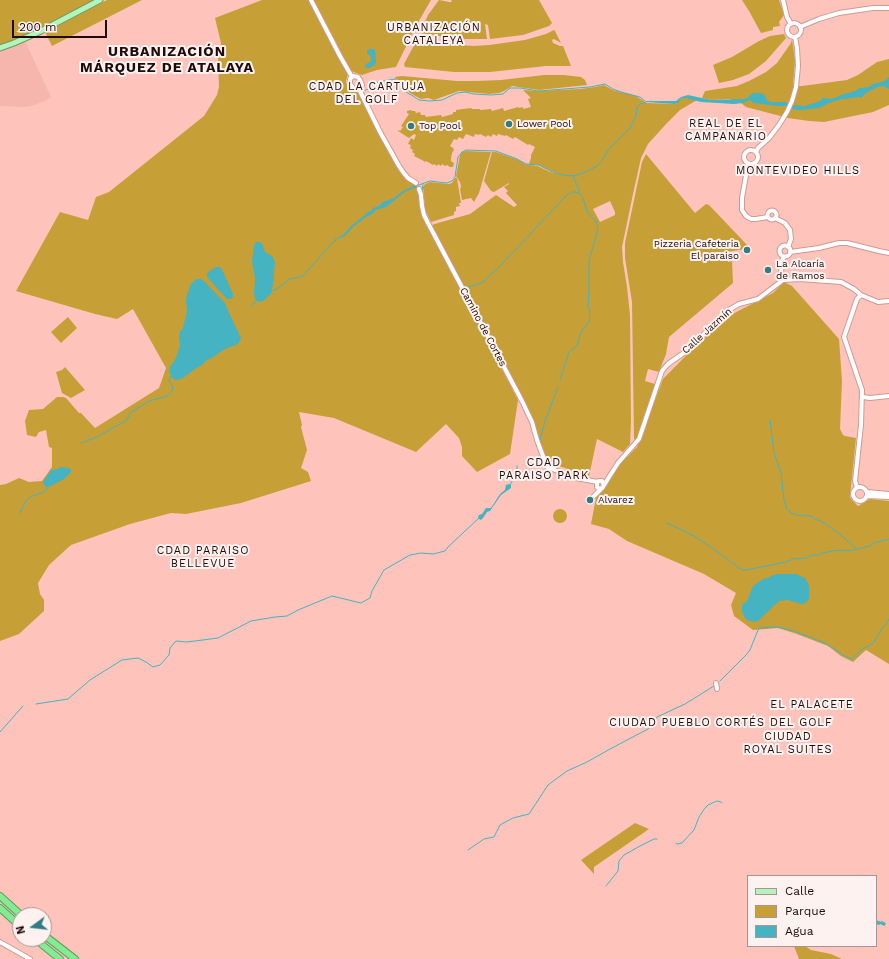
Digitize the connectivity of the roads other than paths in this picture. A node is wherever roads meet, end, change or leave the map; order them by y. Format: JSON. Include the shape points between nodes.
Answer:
{"nodes":[{"id":1,"x":100,"y":0,"type":"edge"},
{"id":2,"x":311,"y":0,"type":"edge"},
{"id":3,"x":782,"y":0,"type":"edge"},
{"id":4,"x":889,"y":8,"type":"edge"},
{"id":5,"x":791,"y":24,"type":"junction"},
{"id":6,"x":800,"y":27,"type":"junction"},
{"id":7,"x":795,"y":36,"type":"junction"},
{"id":8,"x":0,"y":48,"type":"edge"},
{"id":9,"x":352,"y":77,"type":"junction"},
{"id":10,"x":358,"y":89,"type":"junction"},
{"id":11,"x":756,"y":152,"type":"junction"},
{"id":12,"x":748,"y":164,"type":"junction"},
{"id":13,"x":416,"y":183,"type":"dead end"},
{"id":14,"x":419,"y":189,"type":"dead end"},
{"id":15,"x":768,"y":217,"type":"junction"},
{"id":16,"x":776,"y":218,"type":"junction"},
{"id":17,"x":788,"y":247,"type":"junction"},
{"id":18,"x":790,"y":252,"type":"junction"},
{"id":19,"x":889,"y":253,"type":"edge"},
{"id":20,"x":784,"y":257,"type":"junction"},
{"id":21,"x":783,"y":280,"type":"junction"},
{"id":22,"x":861,"y":295,"type":"junction"},
{"id":23,"x":889,"y":301,"type":"edge"},
{"id":24,"x":889,"y":396,"type":"edge"},
{"id":25,"x":863,"y":398,"type":"junction"},
{"id":26,"x":599,"y":484,"type":"joint"},
{"id":27,"x":857,"y":487,"type":"junction"},
{"id":28,"x":867,"y":494,"type":"junction"},
{"id":29,"x":889,"y":494,"type":"edge"},
{"id":30,"x":889,"y":497,"type":"edge"},
{"id":31,"x":716,"y":683,"type":"dead end"},
{"id":32,"x":717,"y":689,"type":"dead end"},
{"id":33,"x":0,"y":896,"type":"edge"},
{"id":34,"x":12,"y":907,"type":"edge"},
{"id":35,"x":0,"y":908,"type":"edge"},
{"id":36,"x":12,"y":919,"type":"edge"},
{"id":37,"x":52,"y":941,"type":"edge"},
{"id":38,"x":0,"y":942,"type":"edge"},
{"id":39,"x":45,"y":947,"type":"edge"},
{"id":40,"x":30,"y":959,"type":"edge"},
{"id":41,"x":60,"y":959,"type":"edge"},
{"id":42,"x":75,"y":959,"type":"edge"}],
"edges":[{"from":1,"to":8,"type":"main road","via":[[29,37]]},
{"from":2,"to":9,"type":"street"},
{"from":3,"to":5,"type":"street"},
{"from":4,"to":6,"type":"street","via":[[839,13]]},
{"from":5,"to":6,"type":"street","via":[[797,23]]},
{"from":5,"to":7,"type":"street","via":[[788,32]]},
{"from":6,"to":7,"type":"street","via":[[801,32]]},
{"from":7,"to":11,"type":"street","via":[[798,66],[792,101],[774,132]]},
{"from":9,"to":10,"type":"street","via":[[349,81],[351,87]]},
{"from":9,"to":10,"type":"street","via":[[356,76],[360,80],[362,85]]},
{"from":10,"to":13,"type":"street","via":[[399,166],[408,178]]},
{"from":11,"to":12,"type":"street","via":[[757,161]]},
{"from":11,"to":12,"type":"street","via":[[749,150],[744,154]]},
{"from":12,"to":15,"type":"street","via":[[742,210],[751,219]]},
{"from":14,"to":26,"type":"street","name":"Camino de Cortes","via":[[424,215],[522,401],[547,467]]},
{"from":15,"to":16,"type":"street","via":[[771,220]]},
{"from":15,"to":16,"type":"street","via":[[769,212],[773,211]]},
{"from":16,"to":17,"type":"street","via":[[786,223],[790,230],[791,239]]},
{"from":17,"to":18,"type":"street"},
{"from":17,"to":20,"type":"street","via":[[782,246],[779,249]]},
{"from":18,"to":19,"type":"street","via":[[847,243]]},
{"from":18,"to":20,"type":"street"},
{"from":20,"to":21,"type":"street","via":[[781,274]]},
{"from":21,"to":22,"type":"street","via":[[841,282]]},
{"from":21,"to":26,"type":"street","name":"Calle Jazmín","via":[[758,299],[739,304],[727,311],[688,350],[668,364],[662,371],[639,439],[618,463],[608,480]]},
{"from":22,"to":23,"type":"street","via":[[878,302]]},
{"from":22,"to":25,"type":"street","via":[[856,299],[844,337]]},
{"from":24,"to":25,"type":"street"},
{"from":25,"to":27,"type":"street","via":[[855,481]]},
{"from":27,"to":28,"type":"street","via":[[864,487]]},
{"from":27,"to":28,"type":"street","via":[[853,492],[855,499],[862,501]]},
{"from":28,"to":29,"type":"street"},
{"from":28,"to":30,"type":"street"},
{"from":31,"to":32,"type":"street"},
{"from":33,"to":34,"type":"highway"},
{"from":35,"to":36,"type":"highway"},
{"from":37,"to":42,"type":"highway"},
{"from":38,"to":40,"type":"street"},
{"from":39,"to":41,"type":"highway"}]}
